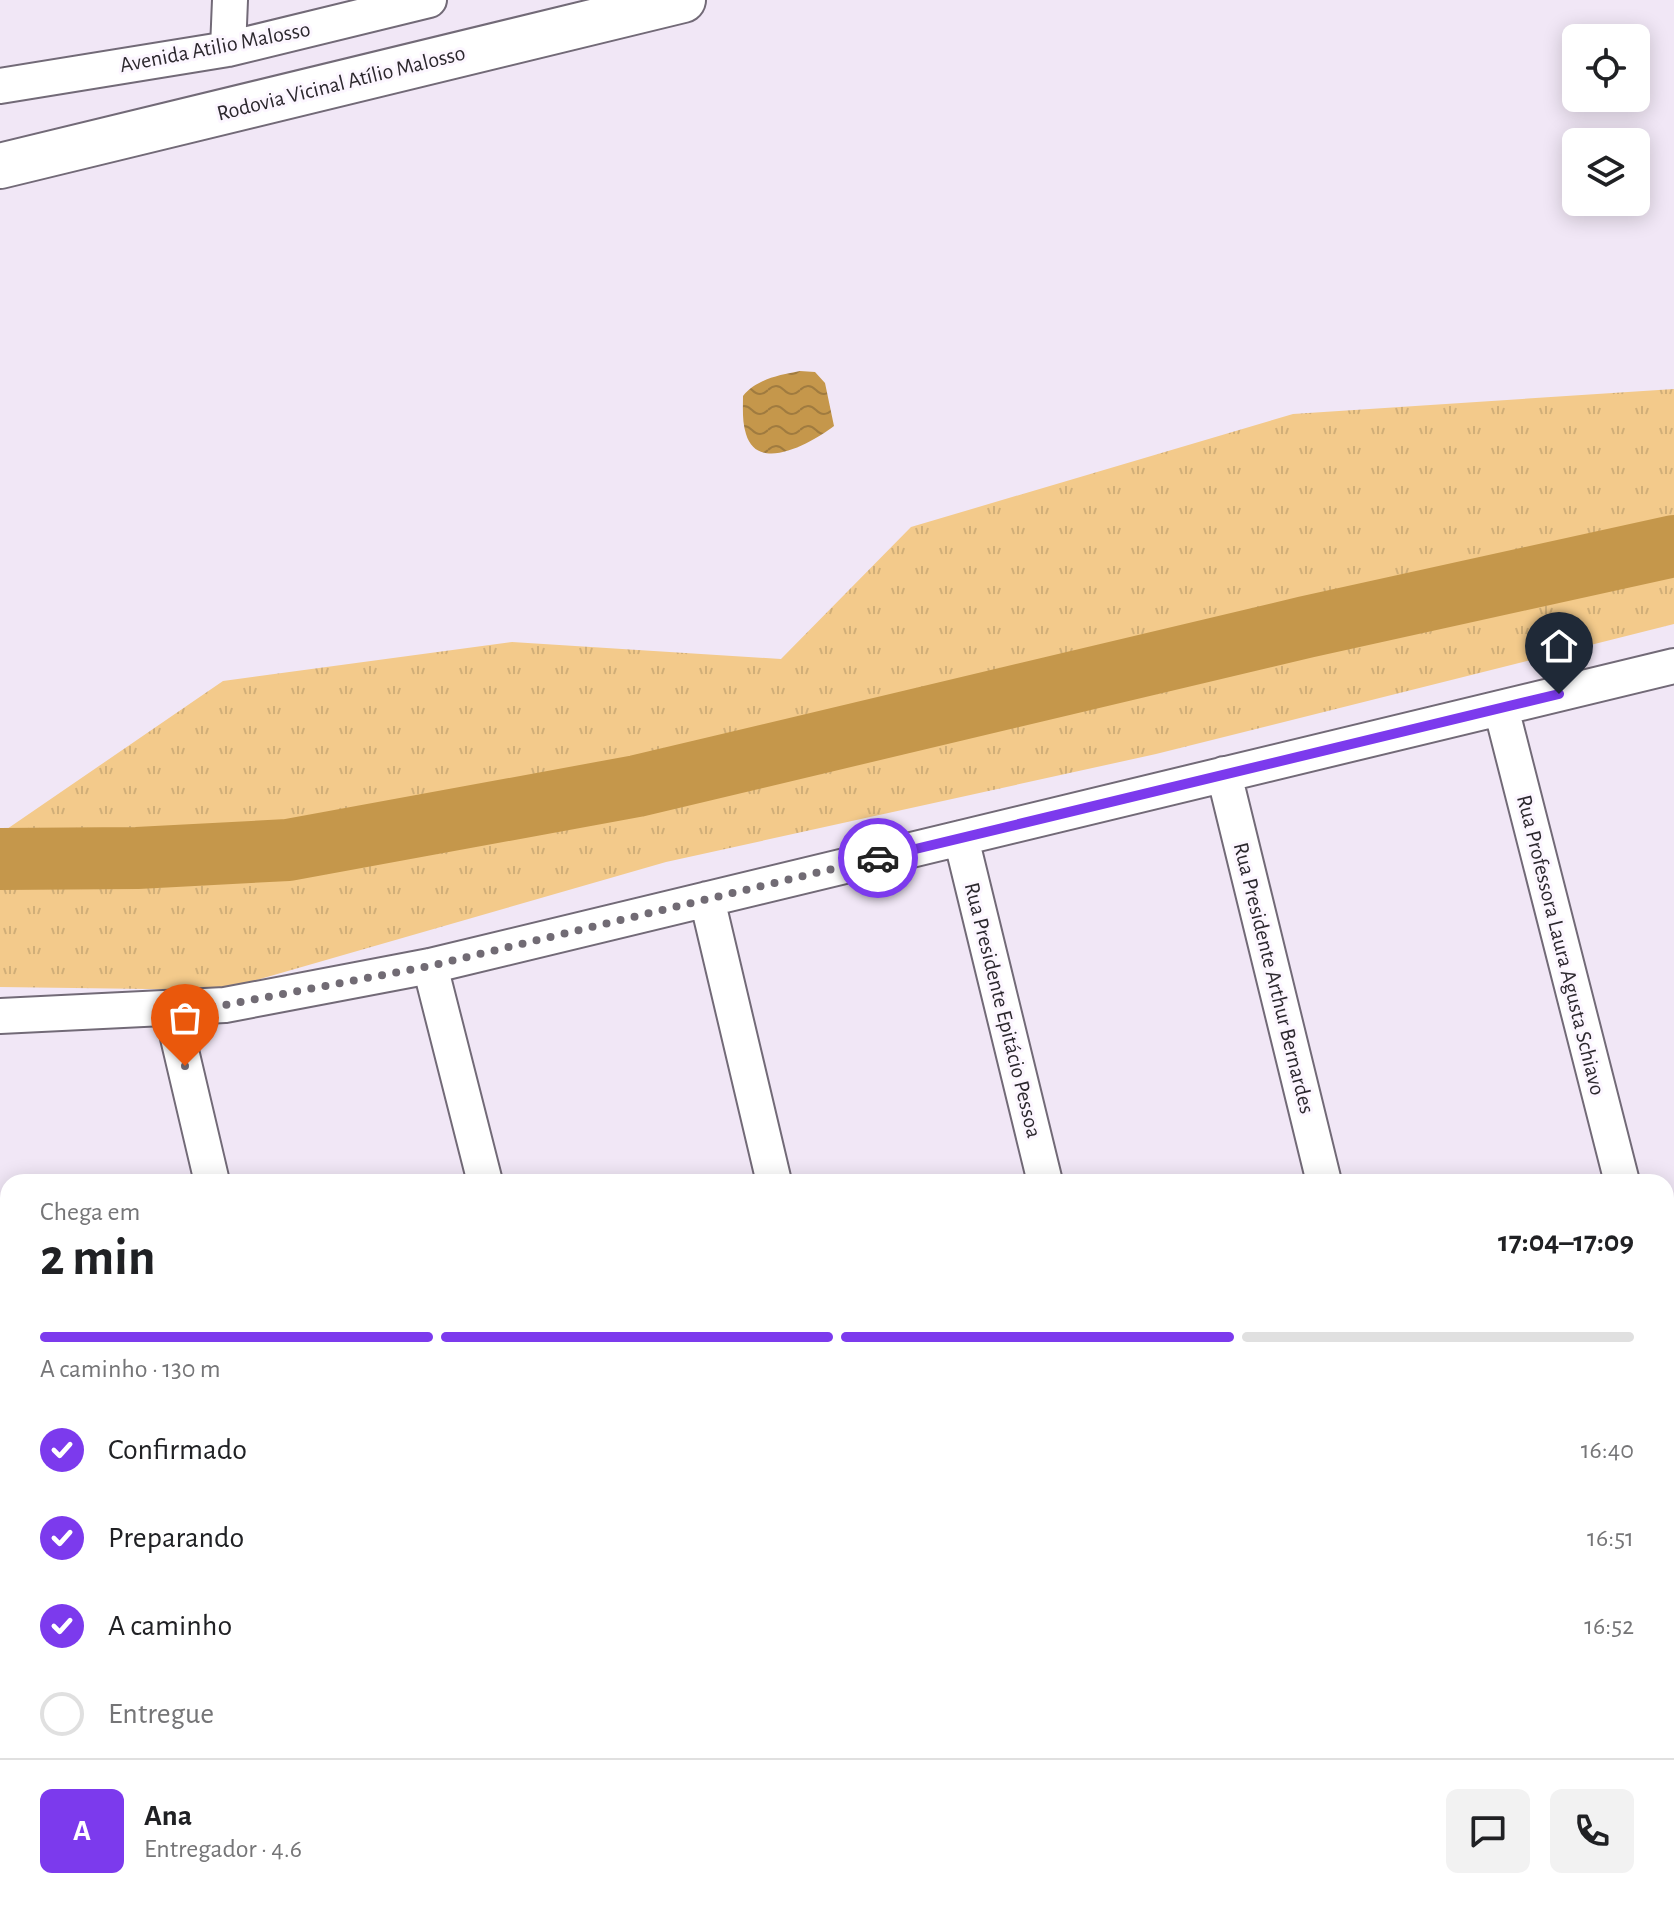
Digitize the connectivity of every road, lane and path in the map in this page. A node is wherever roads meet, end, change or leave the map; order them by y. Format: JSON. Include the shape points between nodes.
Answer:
{"nodes":[{"id":1,"x":230,"y":0,"type":"edge"},
{"id":2,"x":429,"y":0,"type":"edge"},
{"id":3,"x":683,"y":0,"type":"edge"},
{"id":4,"x":228,"y":49,"type":"junction"},
{"id":5,"x":0,"y":86,"type":"edge"},
{"id":6,"x":0,"y":166,"type":"edge"},
{"id":7,"x":1674,"y":666,"type":"edge"},
{"id":8,"x":1501,"y":708,"type":"junction"},
{"id":9,"x":1224,"y":774,"type":"junction"},
{"id":10,"x":961,"y":838,"type":"junction"},
{"id":11,"x":707,"y":899,"type":"junction"},
{"id":12,"x":430,"y":966,"type":"junction"},
{"id":13,"x":171,"y":1008,"type":"junction"},
{"id":14,"x":0,"y":1016,"type":"edge"},
{"id":15,"x":210,"y":1174,"type":"edge"},
{"id":16,"x":483,"y":1174,"type":"edge"},
{"id":17,"x":772,"y":1174,"type":"edge"},
{"id":18,"x":1043,"y":1174,"type":"edge"},
{"id":19,"x":1322,"y":1174,"type":"edge"},
{"id":20,"x":1620,"y":1174,"type":"edge"}],
"edges":[{"from":1,"to":4,"type":"street"},
{"from":2,"to":4,"type":"street","name":"Avenida Atilio Malosso"},
{"from":3,"to":6,"type":"street","name":"Rodovia Vicinal Atílio Malosso"},
{"from":4,"to":5,"type":"street","name":"Avenida Atilio Malosso"},
{"from":7,"to":8,"type":"street"},
{"from":8,"to":9,"type":"street"},
{"from":8,"to":20,"type":"street","name":"Rua Professora Laura Agusta Schiavo"},
{"from":9,"to":10,"type":"street"},
{"from":9,"to":19,"type":"street","name":"Rua Presidente Arthur Bernardes"},
{"from":10,"to":11,"type":"street"},
{"from":10,"to":18,"type":"street","name":"Rua Presidente Epitácio Pessoa"},
{"from":11,"to":12,"type":"street"},
{"from":11,"to":17,"type":"street"},
{"from":12,"to":13,"type":"street","via":[[225,1005]]},
{"from":12,"to":16,"type":"street"},
{"from":13,"to":14,"type":"street"},
{"from":13,"to":15,"type":"street"}]}
